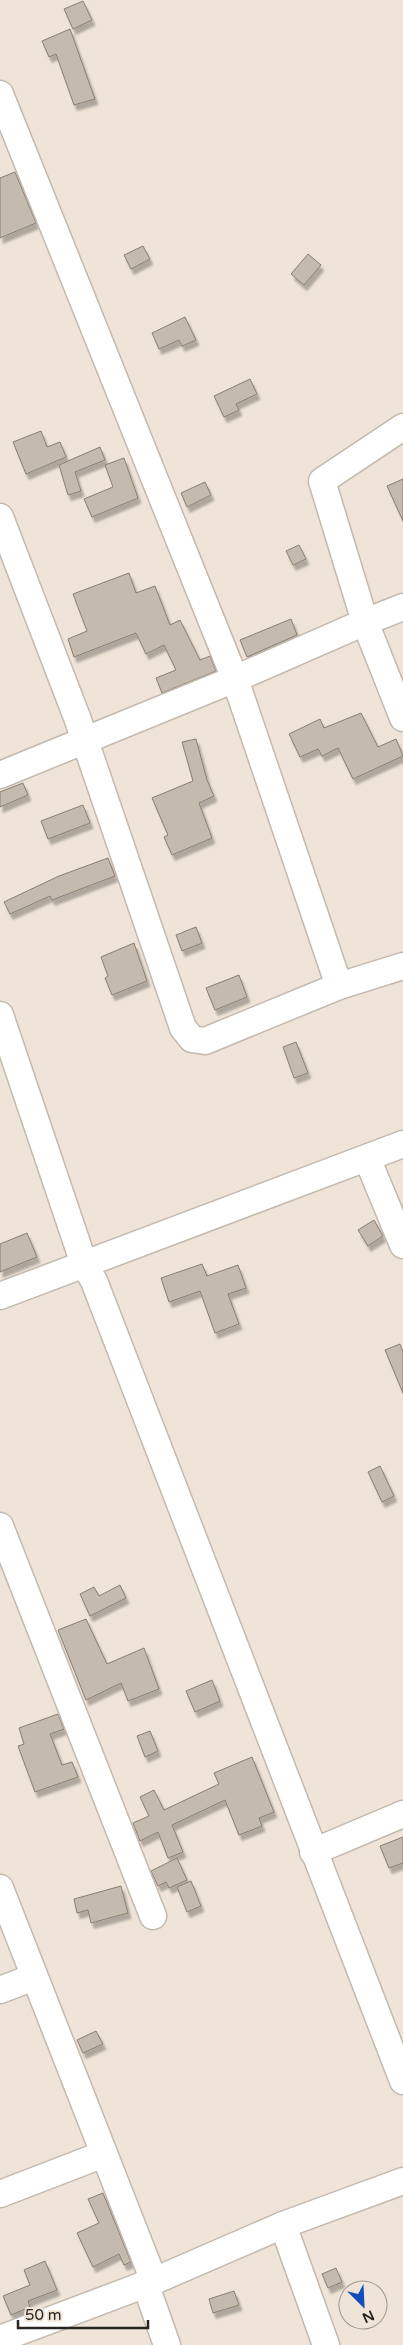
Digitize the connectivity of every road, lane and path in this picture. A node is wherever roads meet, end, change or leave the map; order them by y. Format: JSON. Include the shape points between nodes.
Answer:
{"nodes":[{"id":1,"x":0,"y":94,"type":"edge"},
{"id":2,"x":403,"y":427,"type":"edge"},
{"id":3,"x":0,"y":517,"type":"edge"},
{"id":4,"x":403,"y":607,"type":"edge"},
{"id":5,"x":364,"y":622,"type":"junction"},
{"id":6,"x":235,"y":679,"type":"junction"},
{"id":7,"x":403,"y":718,"type":"edge"},
{"id":8,"x":84,"y":739,"type":"junction"},
{"id":9,"x":0,"y":775,"type":"edge"},
{"id":10,"x":403,"y":966,"type":"edge"},
{"id":11,"x":339,"y":986,"type":"junction"},
{"id":12,"x":0,"y":1015,"type":"edge"},
{"id":13,"x":403,"y":1144,"type":"edge"},
{"id":14,"x":367,"y":1158,"type":"junction"},
{"id":15,"x":403,"y":1245,"type":"edge"},
{"id":16,"x":84,"y":1264,"type":"junction"},
{"id":17,"x":0,"y":1296,"type":"edge"},
{"id":18,"x":0,"y":1526,"type":"edge"},
{"id":19,"x":403,"y":1814,"type":"edge"},
{"id":20,"x":313,"y":1852,"type":"junction"},
{"id":21,"x":0,"y":1888,"type":"edge"},
{"id":22,"x":153,"y":1916,"type":"dead end"},
{"id":23,"x":34,"y":1977,"type":"junction"},
{"id":24,"x":0,"y":1990,"type":"edge"},
{"id":25,"x":403,"y":2081,"type":"edge"},
{"id":26,"x":104,"y":2154,"type":"junction"},
{"id":27,"x":403,"y":2181,"type":"edge"},
{"id":28,"x":0,"y":2194,"type":"edge"},
{"id":29,"x":283,"y":2225,"type":"junction"},
{"id":30,"x":150,"y":2282,"type":"junction"},
{"id":31,"x":0,"y":2339,"type":"edge"},
{"id":32,"x":167,"y":2345,"type":"edge"},
{"id":33,"x":326,"y":2345,"type":"edge"}],
"edges":[{"from":1,"to":6,"type":"street"},
{"from":2,"to":5,"type":"street","via":[[322,481]]},
{"from":3,"to":8,"type":"street"},
{"from":4,"to":5,"type":"street"},
{"from":5,"to":6,"type":"street"},
{"from":5,"to":7,"type":"street"},
{"from":6,"to":8,"type":"street"},
{"from":6,"to":11,"type":"street"},
{"from":8,"to":9,"type":"street"},
{"from":8,"to":11,"type":"street","via":[[183,1028],[192,1039],[205,1041]]},
{"from":10,"to":11,"type":"street"},
{"from":12,"to":16,"type":"street"},
{"from":13,"to":14,"type":"street"},
{"from":14,"to":15,"type":"street"},
{"from":14,"to":16,"type":"street"},
{"from":16,"to":17,"type":"street"},
{"from":16,"to":20,"type":"street","via":[[97,1290]]},
{"from":18,"to":22,"type":"street"},
{"from":19,"to":20,"type":"street"},
{"from":20,"to":25,"type":"street"},
{"from":21,"to":23,"type":"street"},
{"from":23,"to":24,"type":"street"},
{"from":23,"to":26,"type":"street"},
{"from":26,"to":28,"type":"street"},
{"from":26,"to":30,"type":"street"},
{"from":27,"to":29,"type":"street"},
{"from":29,"to":30,"type":"street"},
{"from":29,"to":33,"type":"street"},
{"from":30,"to":31,"type":"street"},
{"from":30,"to":32,"type":"street"}]}
